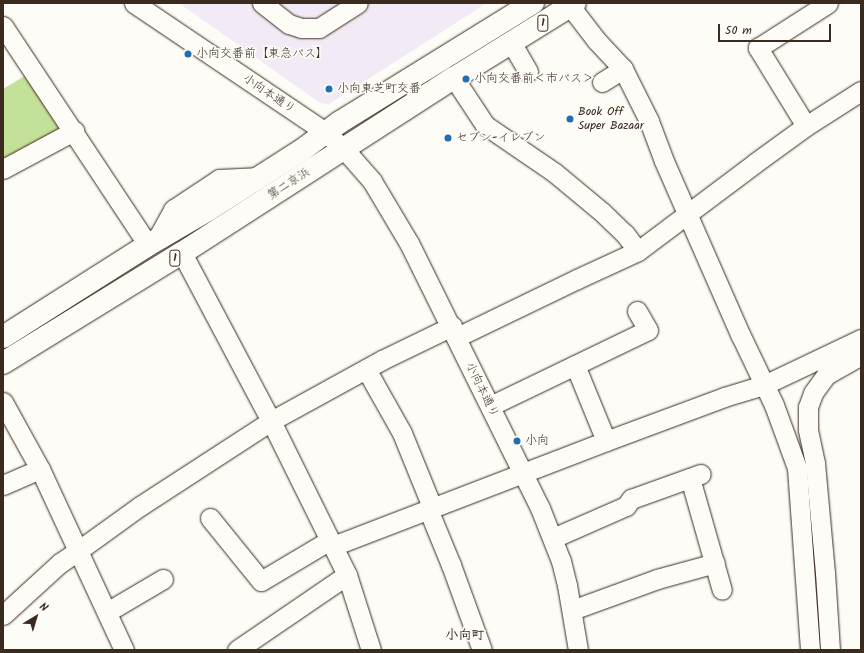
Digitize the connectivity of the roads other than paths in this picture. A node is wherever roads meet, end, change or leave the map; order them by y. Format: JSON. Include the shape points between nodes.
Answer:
{"nodes":[{"id":1,"x":134,"y":3,"type":"edge"},
{"id":2,"x":262,"y":3,"type":"edge"},
{"id":3,"x":358,"y":3,"type":"edge"},
{"id":4,"x":533,"y":3,"type":"edge"},
{"id":5,"x":828,"y":3,"type":"edge"},
{"id":6,"x":573,"y":4,"type":"edge"},
{"id":7,"x":3,"y":26,"type":"edge"},
{"id":8,"x":511,"y":42,"type":"junction"},
{"id":9,"x":623,"y":69,"type":"junction"},
{"id":10,"x":528,"y":71,"type":"dead end"},
{"id":11,"x":454,"y":78,"type":"junction"},
{"id":12,"x":602,"y":82,"type":"dead end"},
{"id":13,"x":861,"y":91,"type":"edge"},
{"id":14,"x":806,"y":126,"type":"junction"},
{"id":15,"x":74,"y":131,"type":"junction"},
{"id":16,"x":325,"y":132,"type":"junction"},
{"id":17,"x":344,"y":149,"type":"junction"},
{"id":18,"x":3,"y":169,"type":"edge"},
{"id":19,"x":688,"y":214,"type":"junction"},
{"id":20,"x":154,"y":242,"type":"junction"},
{"id":21,"x":638,"y":251,"type":"junction"},
{"id":22,"x":182,"y":253,"type":"junction"},
{"id":23,"x":638,"y":311,"type":"dead end"},
{"id":24,"x":454,"y":332,"type":"junction"},
{"id":25,"x":3,"y":337,"type":"edge"},
{"id":26,"x":861,"y":339,"type":"edge"},
{"id":27,"x":861,"y":355,"type":"edge"},
{"id":28,"x":3,"y":363,"type":"edge"},
{"id":29,"x":575,"y":365,"type":"junction"},
{"id":30,"x":366,"y":368,"type":"junction"},
{"id":31,"x":764,"y":385,"type":"junction"},
{"id":32,"x":3,"y":402,"type":"edge"},
{"id":33,"x":490,"y":406,"type":"junction"},
{"id":34,"x":271,"y":421,"type":"junction"},
{"id":35,"x":606,"y":441,"type":"junction"},
{"id":36,"x":40,"y":469,"type":"junction"},
{"id":37,"x":523,"y":474,"type":"junction"},
{"id":38,"x":3,"y":485,"type":"edge"},
{"id":39,"x":430,"y":508,"type":"junction"},
{"id":40,"x":210,"y":518,"type":"dead end"},
{"id":41,"x":553,"y":538,"type":"junction"},
{"id":42,"x":331,"y":543,"type":"junction"},
{"id":43,"x":79,"y":550,"type":"junction"},
{"id":44,"x":715,"y":563,"type":"junction"},
{"id":45,"x":347,"y":575,"type":"junction"},
{"id":46,"x":163,"y":579,"type":"dead end"},
{"id":47,"x":722,"y":590,"type":"dead end"},
{"id":48,"x":572,"y":610,"type":"junction"},
{"id":49,"x":107,"y":612,"type":"junction"},
{"id":50,"x":3,"y":615,"type":"edge"},
{"id":51,"x":124,"y":650,"type":"edge"},
{"id":52,"x":236,"y":650,"type":"edge"},
{"id":53,"x":371,"y":650,"type":"edge"},
{"id":54,"x":482,"y":650,"type":"edge"},
{"id":55,"x":578,"y":650,"type":"edge"},
{"id":56,"x":810,"y":650,"type":"edge"},
{"id":57,"x":830,"y":650,"type":"edge"}],
"edges":[{"from":1,"to":16,"type":"street","name":"小向本通り"},
{"from":2,"to":3,"type":"street","via":[[289,24],[301,28],[319,28]]},
{"from":4,"to":16,"type":"highway","name":"第二京浜","number":"1"},
{"from":5,"to":14,"type":"street","via":[[758,48]]},
{"from":6,"to":8,"type":"highway","name":"第二京浜","number":"1"},
{"from":6,"to":9,"type":"street","via":[[597,41]]},
{"from":7,"to":15,"type":"street"},
{"from":8,"to":10,"type":"street"},
{"from":8,"to":11,"type":"highway","name":"第二京浜","number":"1"},
{"from":9,"to":12,"type":"street"},
{"from":9,"to":19,"type":"street","via":[[649,121]]},
{"from":11,"to":17,"type":"highway","name":"第二京浜","number":"1"},
{"from":11,"to":21,"type":"street","via":[[484,125],[555,173],[602,212]]},
{"from":13,"to":14,"type":"street"},
{"from":14,"to":19,"type":"street"},
{"from":15,"to":18,"type":"street"},
{"from":15,"to":20,"type":"street"},
{"from":16,"to":17,"type":"street","name":"小向本通り"},
{"from":16,"to":20,"type":"highway","name":"第二京浜","number":"1","via":[[257,179]]},
{"from":17,"to":22,"type":"highway","name":"第二京浜","number":"1"},
{"from":17,"to":24,"type":"street","name":"小向本通り","via":[[372,181],[409,243]]},
{"from":19,"to":21,"type":"street"},
{"from":19,"to":31,"type":"street"},
{"from":20,"to":25,"type":"highway","name":"第二京浜","number":"1"},
{"from":21,"to":24,"type":"street"},
{"from":22,"to":28,"type":"highway","name":"第二京浜","number":"1"},
{"from":22,"to":34,"type":"street"},
{"from":23,"to":29,"type":"street","via":[[648,330]]},
{"from":24,"to":30,"type":"street"},
{"from":24,"to":33,"type":"street","name":"小向本通り"},
{"from":26,"to":31,"type":"street"},
{"from":27,"to":57,"type":"street","via":[[826,375],[813,393],[808,407]]},
{"from":29,"to":33,"type":"street"},
{"from":29,"to":35,"type":"street"},
{"from":30,"to":34,"type":"street"},
{"from":30,"to":39,"type":"street","via":[[402,433]]},
{"from":31,"to":35,"type":"street","via":[[724,397]]},
{"from":31,"to":56,"type":"street","via":[[797,468]]},
{"from":32,"to":36,"type":"street"},
{"from":33,"to":37,"type":"street","name":"小向本通り"},
{"from":34,"to":42,"type":"street"},
{"from":34,"to":43,"type":"street","via":[[140,506]]},
{"from":35,"to":37,"type":"street"},
{"from":36,"to":38,"type":"street"},
{"from":36,"to":43,"type":"street"},
{"from":37,"to":39,"type":"street"},
{"from":37,"to":41,"type":"street","name":"小向本通り"},
{"from":39,"to":42,"type":"street"},
{"from":39,"to":54,"type":"street"},
{"from":40,"to":42,"type":"street","via":[[261,581]]},
{"from":41,"to":44,"type":"street","via":[[626,506],[631,499],[696,476]]},
{"from":41,"to":48,"type":"street","name":"小向本通り"},
{"from":42,"to":45,"type":"street"},
{"from":43,"to":49,"type":"street"},
{"from":43,"to":50,"type":"street","via":[[60,563]]},
{"from":44,"to":47,"type":"street"},
{"from":44,"to":48,"type":"street","via":[[657,579]]},
{"from":45,"to":52,"type":"street"},
{"from":45,"to":53,"type":"street"},
{"from":46,"to":49,"type":"street"},
{"from":48,"to":55,"type":"street","name":"小向本通り"},
{"from":49,"to":51,"type":"street"}]}
